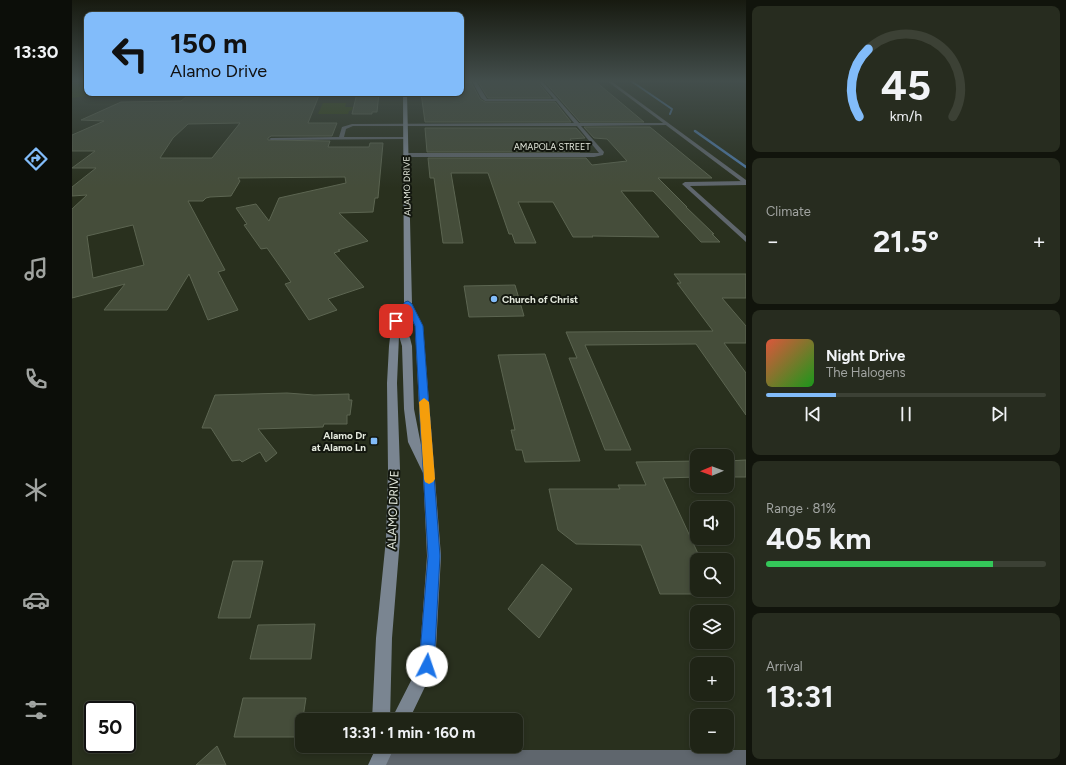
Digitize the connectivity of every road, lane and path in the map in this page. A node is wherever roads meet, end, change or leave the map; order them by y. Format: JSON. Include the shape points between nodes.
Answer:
{"nodes":[{"id":1,"x":405,"y":117,"type":"edge"},
{"id":2,"x":571,"y":117,"type":"edge"},
{"id":3,"x":657,"y":117,"type":"edge"},
{"id":4,"x":577,"y":124,"type":"junction"},
{"id":5,"x":667,"y":124,"type":"junction"},
{"id":6,"x":405,"y":125,"type":"junction"},
{"id":7,"x":406,"y":138,"type":"junction"},
{"id":8,"x":271,"y":139,"type":"dead end"},
{"id":9,"x":341,"y":139,"type":"junction"},
{"id":10,"x":406,"y":155,"type":"junction"},
{"id":11,"x":746,"y":183,"type":"edge"},
{"id":12,"x":746,"y":240,"type":"edge"},
{"id":13,"x":408,"y":304,"type":"junction"},
{"id":14,"x":396,"y":323,"type":"junction"},
{"id":15,"x":429,"y":475,"type":"junction"},
{"id":16,"x":381,"y":713,"type":"edge"},
{"id":17,"x":404,"y":713,"type":"edge"},
{"id":18,"x":381,"y":754,"type":"edge"},
{"id":19,"x":746,"y":759,"type":"edge"}],
"edges":[{"from":1,"to":6,"type":"main road","name":"ALAMO DRIVE"},
{"from":2,"to":4,"type":"street","name":"AMAPOLA STREET"},
{"from":3,"to":5,"type":"street"},
{"from":4,"to":5,"type":"street"},
{"from":4,"to":6,"type":"street"},
{"from":4,"to":10,"type":"street","name":"AMAPOLA STREET","via":[[601,154]]},
{"from":5,"to":11,"type":"street"},
{"from":6,"to":7,"type":"main road","name":"ALAMO DRIVE"},
{"from":6,"to":9,"type":"street","via":[[352,125],[344,128]]},
{"from":7,"to":9,"type":"street"},
{"from":7,"to":10,"type":"main road","name":"ALAMO DRIVE"},
{"from":8,"to":9,"type":"street"},
{"from":10,"to":13,"type":"main road","name":"ALAMO DRIVE"},
{"from":11,"to":12,"type":"street","via":[[684,184]]},
{"from":13,"to":14,"type":"main road","name":"ALAMO DRIVE"},
{"from":13,"to":15,"type":"main road","name":"ALAMO DRIVE","via":[[419,326]]},
{"from":14,"to":15,"type":"main road","via":[[407,346],[409,409],[414,442]]},
{"from":14,"to":16,"type":"main road","name":"ALAMO DRIVE","via":[[392,381],[393,539],[384,638]]},
{"from":15,"to":17,"type":"main road","name":"ALAMO DRIVE","via":[[434,556],[427,666]]},
{"from":18,"to":19,"type":"street"}]}
